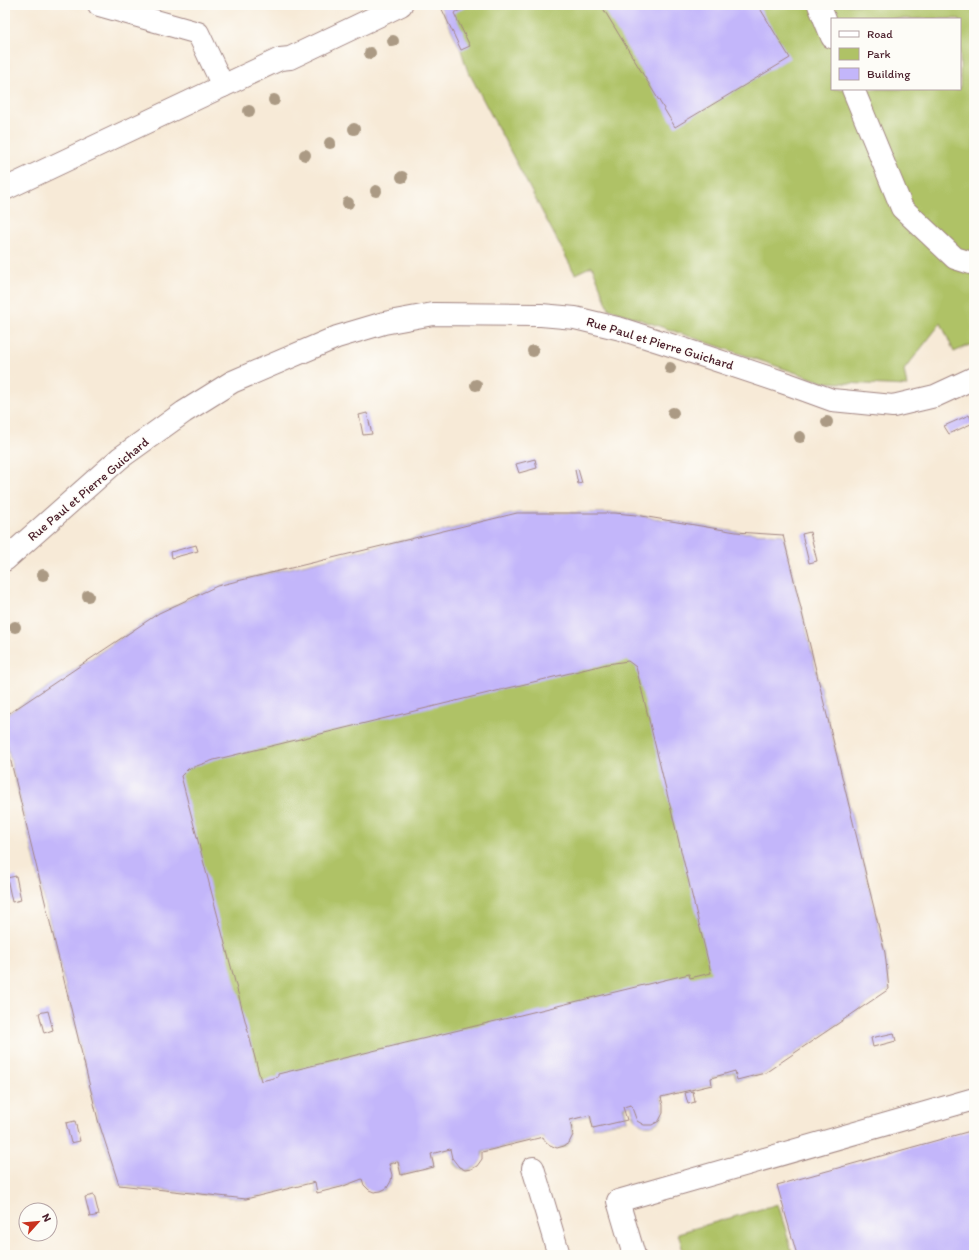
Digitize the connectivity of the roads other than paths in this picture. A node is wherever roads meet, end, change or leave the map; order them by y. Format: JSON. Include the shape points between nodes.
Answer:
{"nodes":[{"id":1,"x":98,"y":5,"type":"edge"},
{"id":2,"x":401,"y":5,"type":"edge"},
{"id":3,"x":819,"y":5,"type":"edge"},
{"id":4,"x":831,"y":35,"type":"edge"},
{"id":5,"x":223,"y":86,"type":"junction"},
{"id":6,"x":853,"y":90,"type":"edge"},
{"id":7,"x":5,"y":189,"type":"edge"},
{"id":8,"x":974,"y":264,"type":"edge"},
{"id":9,"x":974,"y":378,"type":"edge"},
{"id":10,"x":5,"y":560,"type":"edge"},
{"id":11,"x":974,"y":1099,"type":"edge"},
{"id":12,"x":533,"y":1168,"type":"dead end"},
{"id":13,"x":559,"y":1255,"type":"edge"},
{"id":14,"x":634,"y":1255,"type":"edge"}],
"edges":[{"from":1,"to":5,"type":"street","via":[[198,33]]},
{"from":2,"to":5,"type":"street","via":[[290,58],[280,59]]},
{"from":3,"to":4,"type":"street"},
{"from":5,"to":7,"type":"street"},
{"from":6,"to":8,"type":"street","via":[[902,208],[955,258]]},
{"from":9,"to":10,"type":"street","name":"Rue Paul et Pierre Guichard","via":[[935,396],[894,406],[832,400],[621,329],[575,318],[541,315],[433,314],[384,323],[337,337],[232,382],[184,412],[120,458]]},
{"from":11,"to":14,"type":"street","via":[[618,1201]]},
{"from":12,"to":13,"type":"street"}]}
